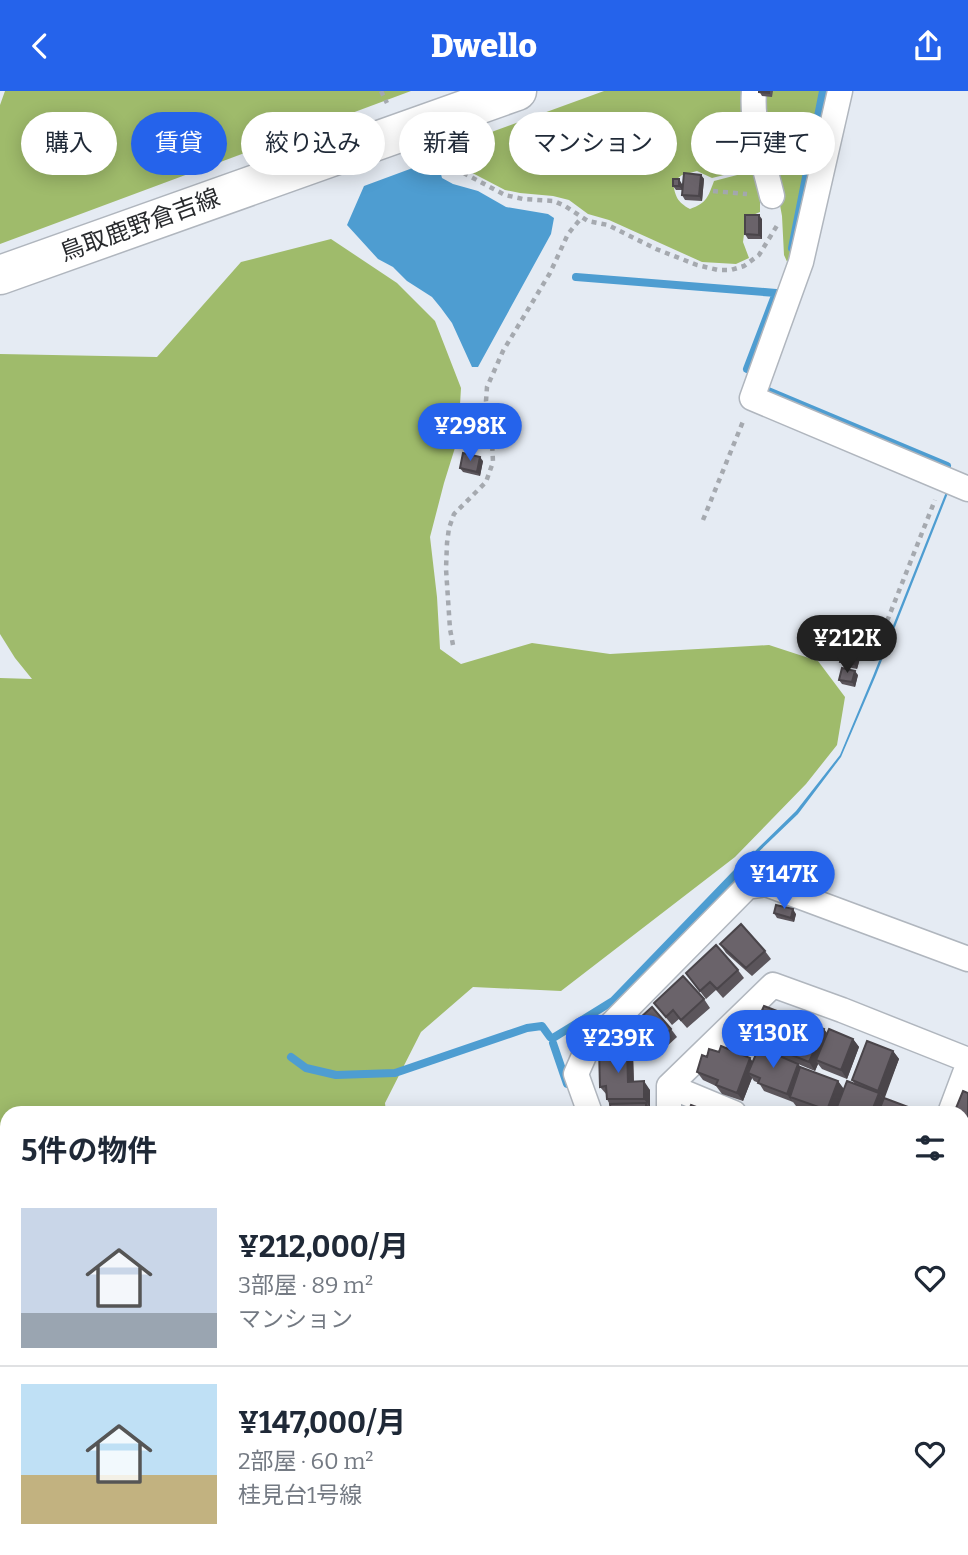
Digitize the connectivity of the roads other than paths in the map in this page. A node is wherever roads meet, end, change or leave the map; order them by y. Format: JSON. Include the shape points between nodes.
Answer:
{"nodes":[{"id":1,"x":517,"y":91,"type":"edge"},
{"id":2,"x":754,"y":91,"type":"edge"},
{"id":3,"x":839,"y":91,"type":"edge"},
{"id":4,"x":772,"y":196,"type":"road end"},
{"id":5,"x":0,"y":275,"type":"edge"},
{"id":6,"x":968,"y":489,"type":"edge"},
{"id":7,"x":968,"y":959,"type":"edge"},
{"id":8,"x":968,"y":1063,"type":"edge"},
{"id":9,"x":669,"y":1086,"type":"junction"},
{"id":10,"x":587,"y":1106,"type":"edge"},
{"id":11,"x":670,"y":1106,"type":"edge"},
{"id":12,"x":717,"y":1106,"type":"edge"},
{"id":13,"x":953,"y":1106,"type":"edge"}],
"edges":[{"from":1,"to":5,"type":"main road","name":"鳥取鹿野倉吉線"},
{"from":2,"to":4,"type":"street"},
{"from":3,"to":6,"type":"street","via":[[801,262],[752,398]]},
{"from":7,"to":10,"type":"street","via":[[766,884],[747,887],[587,1049],[576,1074]]},
{"from":8,"to":9,"type":"street","via":[[773,985]]},
{"from":8,"to":13,"type":"street"},
{"from":9,"to":11,"type":"street"},
{"from":9,"to":12,"type":"street"}]}
